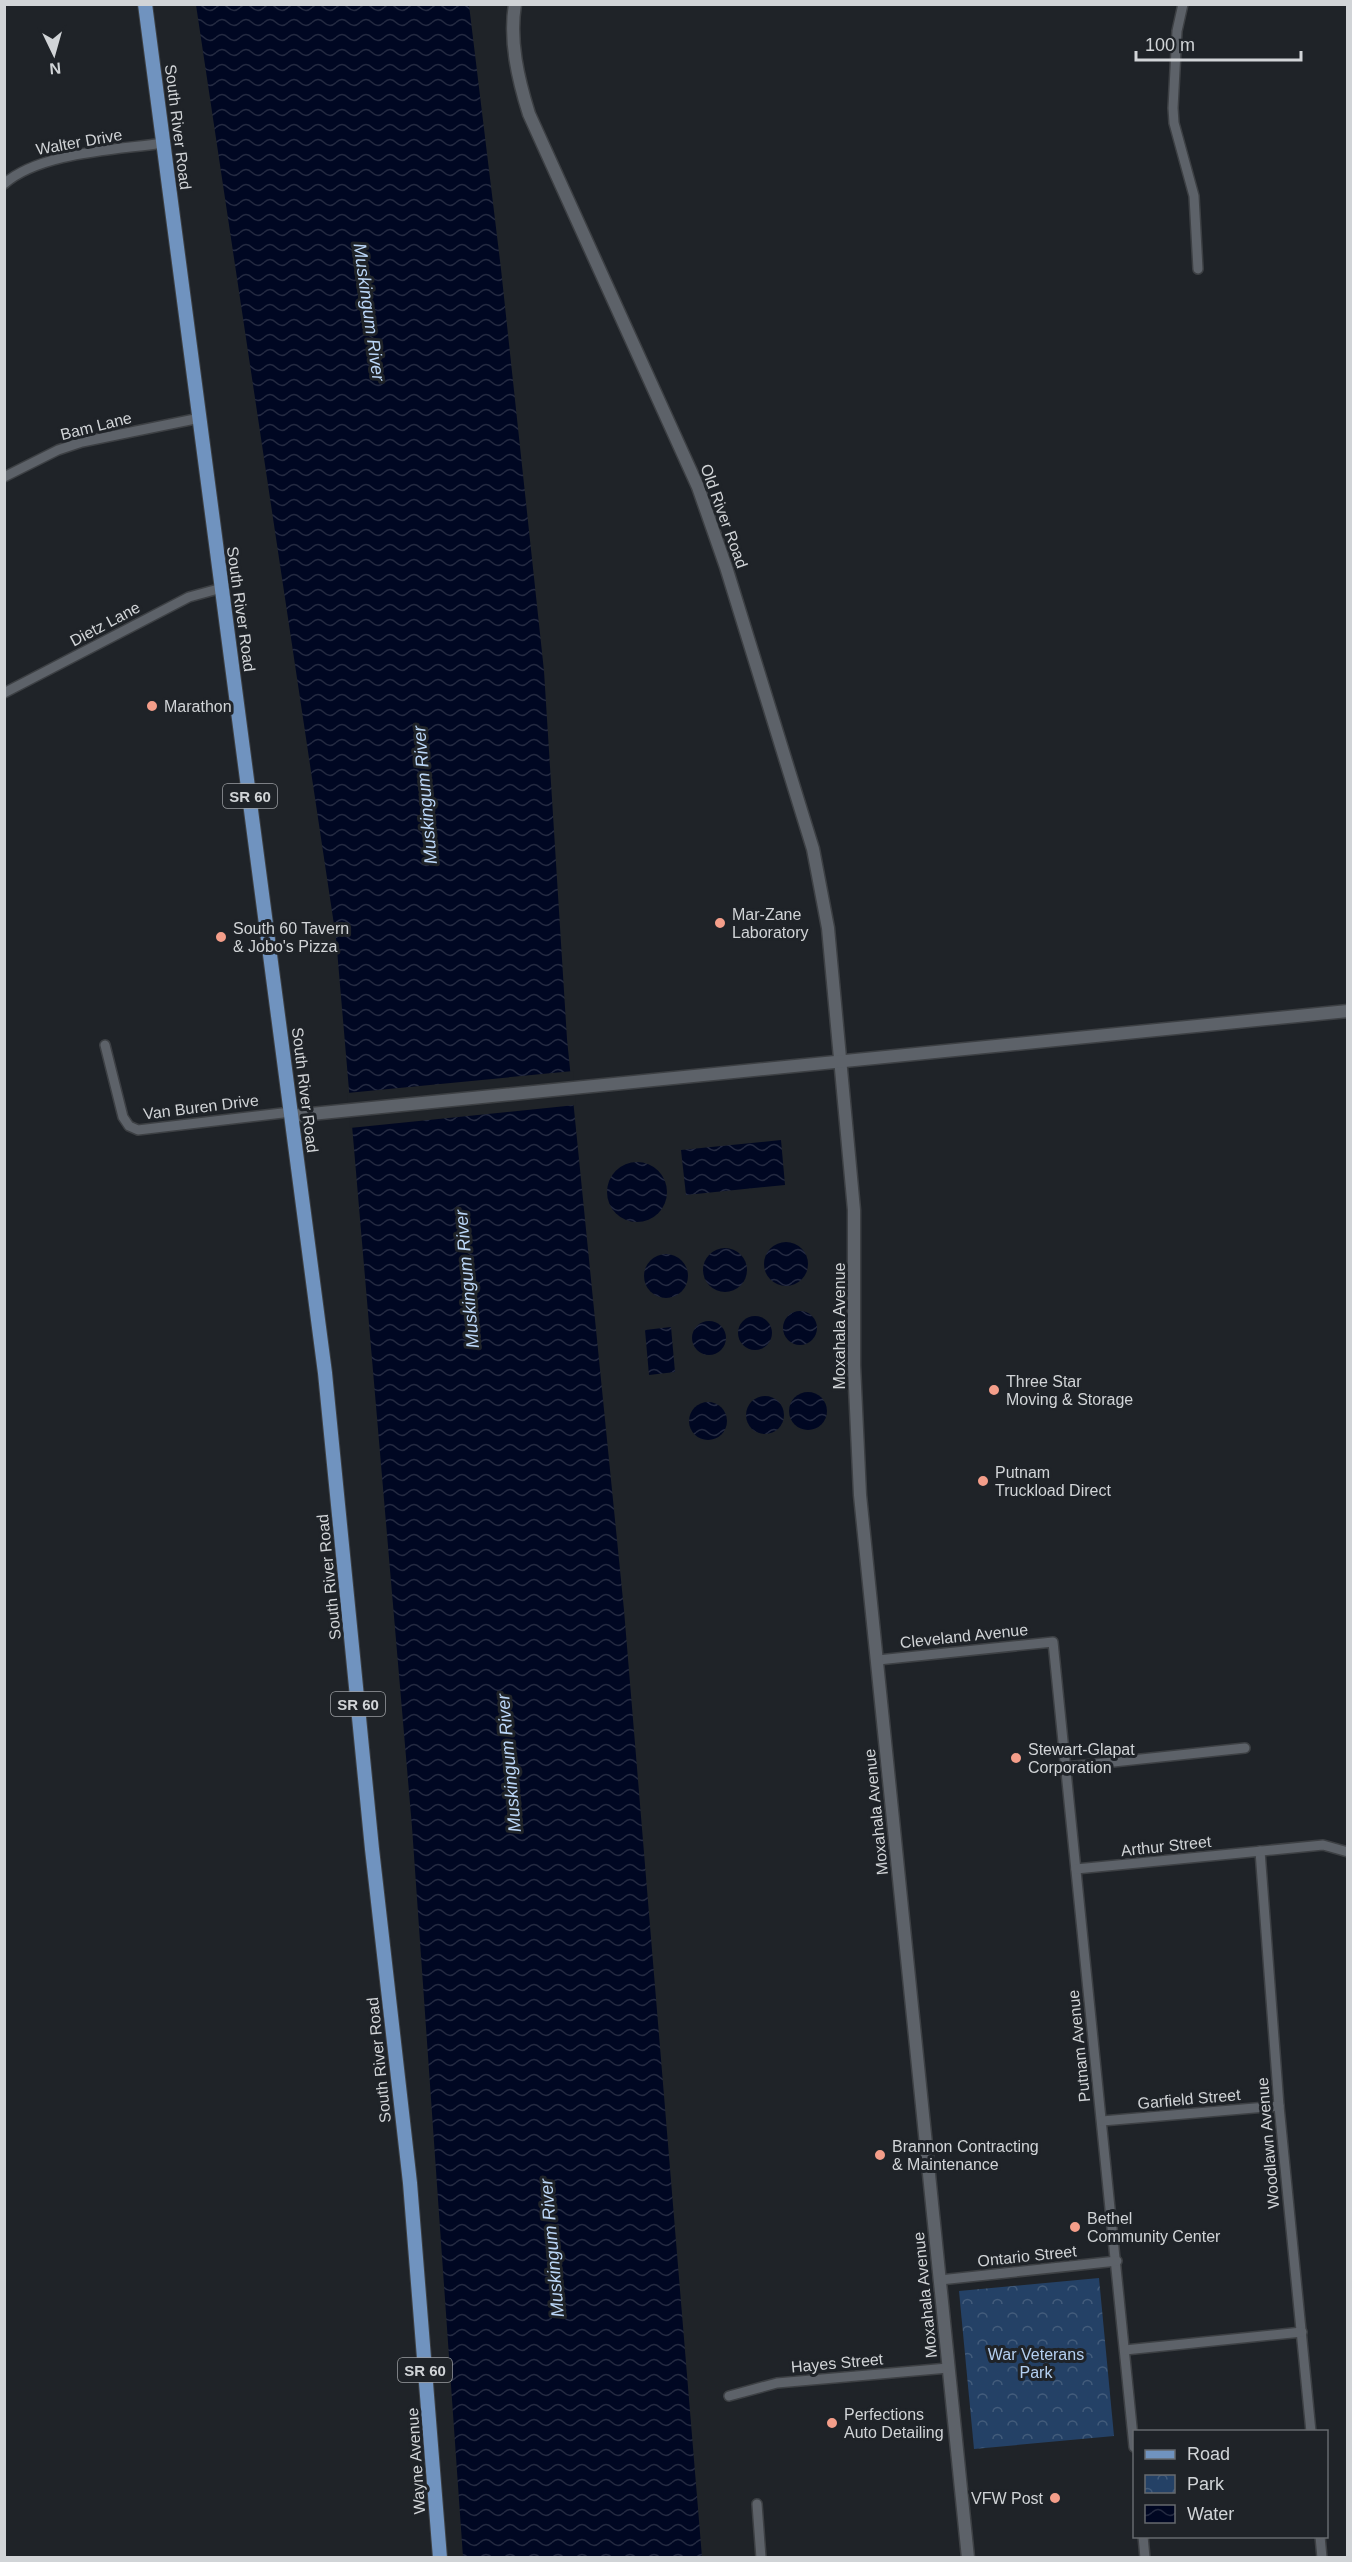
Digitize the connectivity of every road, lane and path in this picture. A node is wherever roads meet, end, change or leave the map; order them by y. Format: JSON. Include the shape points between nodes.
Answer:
{"nodes":[{"id":1,"x":145,"y":4,"type":"edge"},
{"id":2,"x":515,"y":4,"type":"edge"},
{"id":3,"x":1183,"y":4,"type":"edge"},
{"id":4,"x":163,"y":143,"type":"junction"},
{"id":5,"x":4,"y":184,"type":"edge"},
{"id":6,"x":1198,"y":269,"type":"dead end"},
{"id":7,"x":200,"y":418,"type":"junction"},
{"id":8,"x":4,"y":477,"type":"edge"},
{"id":9,"x":222,"y":588,"type":"junction"},
{"id":10,"x":4,"y":693,"type":"edge"},
{"id":11,"x":1347,"y":1011,"type":"edge"},
{"id":12,"x":105,"y":1045,"type":"dead end"},
{"id":13,"x":840,"y":1061,"type":"junction"},
{"id":14,"x":291,"y":1114,"type":"junction"},
{"id":15,"x":1053,"y":1642,"type":"joint"},
{"id":16,"x":878,"y":1660,"type":"junction"},
{"id":17,"x":1245,"y":1748,"type":"dead end"},
{"id":18,"x":1066,"y":1767,"type":"junction"},
{"id":19,"x":1260,"y":1851,"type":"junction"},
{"id":20,"x":1347,"y":1852,"type":"edge"},
{"id":21,"x":1076,"y":1869,"type":"junction"},
{"id":22,"x":1279,"y":2106,"type":"junction"},
{"id":23,"x":1102,"y":2121,"type":"junction"},
{"id":24,"x":410,"y":2183,"type":"joint"},
{"id":25,"x":1117,"y":2261,"type":"junction"},
{"id":26,"x":940,"y":2280,"type":"junction"},
{"id":27,"x":1302,"y":2332,"type":"junction"},
{"id":28,"x":1125,"y":2350,"type":"junction"},
{"id":29,"x":948,"y":2368,"type":"junction"},
{"id":30,"x":729,"y":2396,"type":"dead end"},
{"id":31,"x":1311,"y":2430,"type":"edge"},
{"id":32,"x":1133,"y":2436,"type":"edge"},
{"id":33,"x":757,"y":2504,"type":"dead end"},
{"id":34,"x":1143,"y":2538,"type":"edge"},
{"id":35,"x":1320,"y":2538,"type":"edge"},
{"id":36,"x":440,"y":2558,"type":"edge"},
{"id":37,"x":761,"y":2558,"type":"edge"},
{"id":38,"x":968,"y":2558,"type":"edge"},
{"id":39,"x":1145,"y":2558,"type":"edge"},
{"id":40,"x":1322,"y":2558,"type":"edge"}],
"edges":[{"from":1,"to":4,"type":"main road","name":"South River Road","number":"SR 60"},
{"from":2,"to":13,"type":"main road","name":"Old River Road","via":[[514,49],[529,114],[690,469],[730,577],[813,849],[828,928]]},
{"from":3,"to":6,"type":"street","via":[[1177,31],[1173,108],[1194,196]]},
{"from":4,"to":5,"type":"street","name":"Walter Drive","via":[[48,161],[20,171]]},
{"from":4,"to":7,"type":"main road","name":"South River Road","number":"SR 60"},
{"from":7,"to":8,"type":"street","name":"Bam Lane","via":[[82,442]]},
{"from":7,"to":9,"type":"main road","name":"South River Road","number":"SR 60"},
{"from":9,"to":10,"type":"street","name":"Dietz Lane","via":[[189,597]]},
{"from":9,"to":14,"type":"main road","name":"South River Road","number":"SR 60"},
{"from":11,"to":13,"type":"main road"},
{"from":12,"to":14,"type":"street","name":"Van Buren Drive","via":[[123,1117],[138,1130]]},
{"from":13,"to":14,"type":"main road"},
{"from":13,"to":16,"type":"main road","name":"Moxahala Avenue","via":[[854,1210],[854,1365],[860,1494]]},
{"from":14,"to":24,"type":"main road","name":"South River Road","number":"SR 60","via":[[325,1373]]},
{"from":15,"to":16,"type":"street","name":"Cleveland Avenue"},
{"from":15,"to":18,"type":"street","name":"Putnam Avenue"},
{"from":16,"to":26,"type":"main road","name":"Moxahala Avenue"},
{"from":17,"to":18,"type":"street"},
{"from":18,"to":21,"type":"street","name":"Putnam Avenue"},
{"from":19,"to":20,"type":"street","name":"Arthur Street","via":[[1323,1845]]},
{"from":19,"to":21,"type":"street","name":"Arthur Street"},
{"from":19,"to":22,"type":"street","name":"Woodlawn Avenue"},
{"from":21,"to":23,"type":"street","name":"Putnam Avenue"},
{"from":22,"to":23,"type":"street","name":"Garfield Street"},
{"from":22,"to":27,"type":"street","name":"Woodlawn Avenue"},
{"from":23,"to":25,"type":"street","name":"Putnam Avenue"},
{"from":24,"to":36,"type":"main road","name":"Wayne Avenue","number":"SR 60"},
{"from":25,"to":26,"type":"street","name":"Ontario Street"},
{"from":25,"to":28,"type":"street","name":"Putnam Avenue"},
{"from":26,"to":29,"type":"main road","name":"Moxahala Avenue"},
{"from":27,"to":28,"type":"street"},
{"from":27,"to":31,"type":"street","name":"Woodlawn Avenue"},
{"from":28,"to":32,"type":"street","name":"Putnam Avenue"},
{"from":29,"to":30,"type":"street","name":"Hayes Street","via":[[777,2383]]},
{"from":29,"to":38,"type":"main road","name":"Moxahala Avenue"},
{"from":33,"to":37,"type":"street"},
{"from":34,"to":39,"type":"street"},
{"from":35,"to":40,"type":"street"}]}
